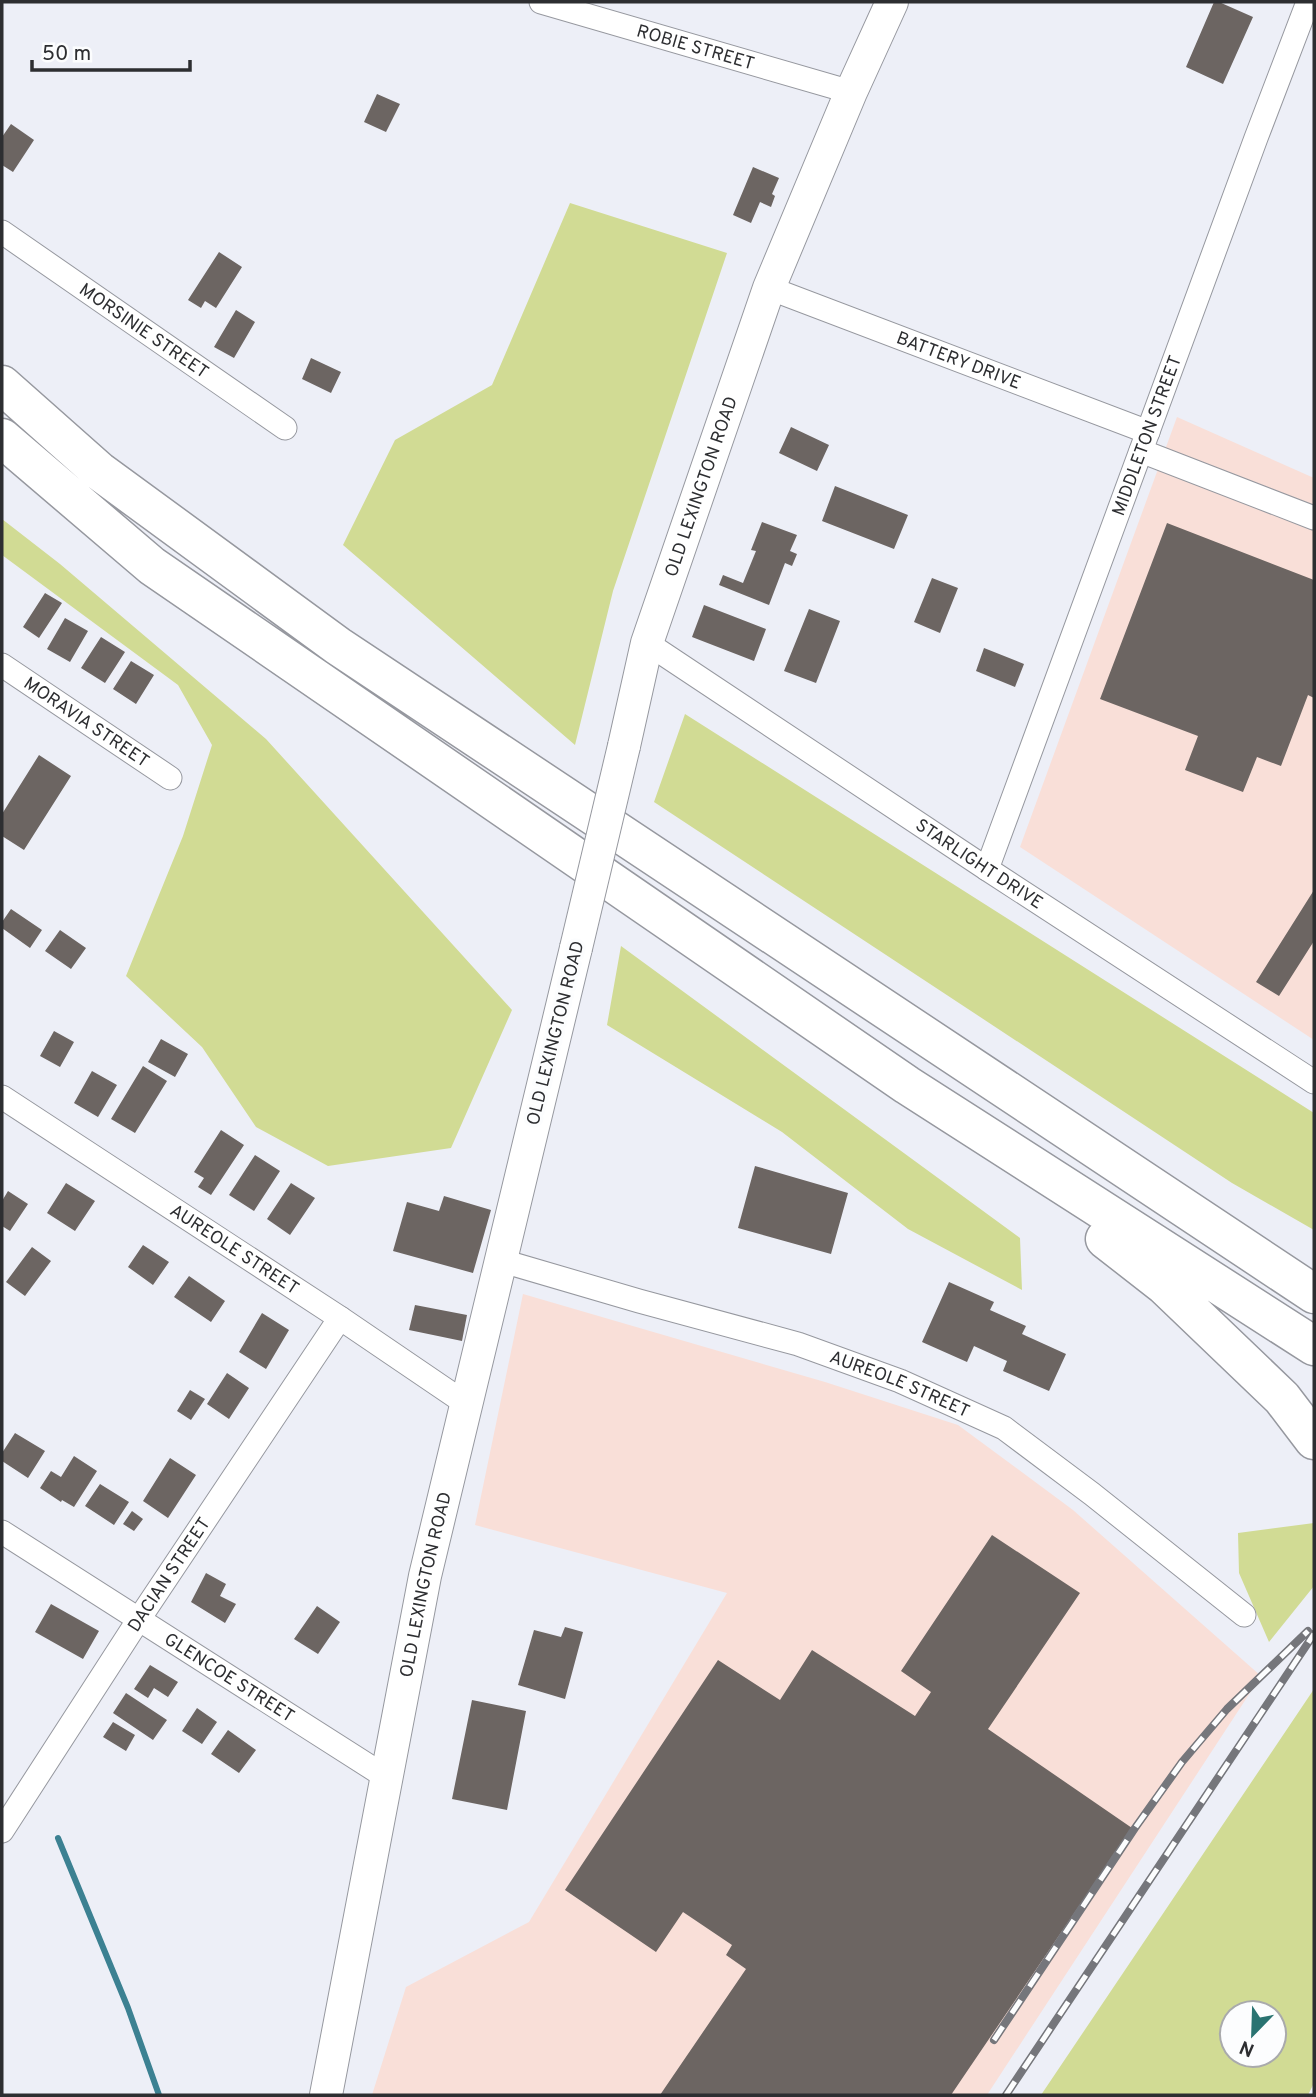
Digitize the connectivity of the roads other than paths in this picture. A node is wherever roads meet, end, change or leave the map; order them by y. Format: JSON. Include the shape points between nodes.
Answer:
{"nodes":[{"id":1,"x":541,"y":2,"type":"edge"},
{"id":2,"x":892,"y":2,"type":"edge"},
{"id":3,"x":1308,"y":2,"type":"edge"},
{"id":4,"x":851,"y":92,"type":"junction"},
{"id":5,"x":2,"y":232,"type":"edge"},
{"id":6,"x":769,"y":288,"type":"junction"},
{"id":7,"x":2,"y":361,"type":"edge"},
{"id":8,"x":2,"y":385,"type":"edge"},
{"id":9,"x":285,"y":428,"type":"dead end"},
{"id":10,"x":2,"y":438,"type":"edge"},
{"id":11,"x":1145,"y":442,"type":"junction"},
{"id":12,"x":99,"y":471,"type":"junction"},
{"id":13,"x":1314,"y":518,"type":"edge"},
{"id":14,"x":647,"y":643,"type":"junction"},
{"id":15,"x":2,"y":666,"type":"edge"},
{"id":16,"x":170,"y":778,"type":"dead end"},
{"id":17,"x":987,"y":869,"type":"junction"},
{"id":18,"x":1314,"y":1082,"type":"edge"},
{"id":19,"x":907,"y":1085,"type":"junction"},
{"id":20,"x":2,"y":1097,"type":"edge"},
{"id":21,"x":1165,"y":1193,"type":"junction"},
{"id":22,"x":499,"y":1260,"type":"junction"},
{"id":23,"x":1314,"y":1263,"type":"edge"},
{"id":24,"x":1314,"y":1294,"type":"edge"},
{"id":25,"x":340,"y":1318,"type":"junction"},
{"id":26,"x":1314,"y":1346,"type":"edge"},
{"id":27,"x":465,"y":1403,"type":"junction"},
{"id":28,"x":1314,"y":1440,"type":"edge"},
{"id":29,"x":2,"y":1532,"type":"edge"},
{"id":30,"x":1244,"y":1615,"type":"dead end"},
{"id":31,"x":139,"y":1619,"type":"junction"},
{"id":32,"x":386,"y":1777,"type":"junction"},
{"id":33,"x":2,"y":1832,"type":"edge"},
{"id":34,"x":326,"y":2095,"type":"edge"}],
"edges":[{"from":1,"to":4,"type":"street","name":"ROBIE STREET"},
{"from":2,"to":4,"type":"main road","name":"OLD LEXINGTON ROAD"},
{"from":3,"to":11,"type":"street","name":"MIDDLETON STREET"},
{"from":4,"to":6,"type":"main road","name":"OLD LEXINGTON ROAD"},
{"from":5,"to":9,"type":"street","name":"MORSINIE STREET"},
{"from":6,"to":11,"type":"street","name":"BATTERY DRIVE"},
{"from":6,"to":14,"type":"main road","name":"OLD LEXINGTON ROAD"},
{"from":7,"to":12,"type":"highway"},
{"from":8,"to":12,"type":"highway"},
{"from":10,"to":19,"type":"highway","via":[[152,566]]},
{"from":11,"to":13,"type":"street","name":"BATTERY DRIVE"},
{"from":11,"to":17,"type":"street","name":"MIDDLETON STREET"},
{"from":12,"to":21,"type":"highway","via":[[338,646]]},
{"from":14,"to":17,"type":"street","name":"STARLIGHT DRIVE"},
{"from":14,"to":22,"type":"main road","name":"OLD LEXINGTON ROAD","bridge":true},
{"from":15,"to":16,"type":"street","name":"MORAVIA STREET"},
{"from":17,"to":18,"type":"street","name":"STARLIGHT DRIVE"},
{"from":19,"to":26,"type":"highway"},
{"from":19,"to":28,"type":"highway","via":[[1164,1284],[1282,1398]]},
{"from":20,"to":25,"type":"street","name":"AUREOLE STREET"},
{"from":21,"to":23,"type":"highway"},
{"from":21,"to":24,"type":"highway"},
{"from":22,"to":27,"type":"main road","name":"OLD LEXINGTON ROAD"},
{"from":22,"to":30,"type":"street","name":"AUREOLE STREET","via":[[798,1344],[900,1381],[1004,1428]]},
{"from":25,"to":27,"type":"street","name":"AUREOLE STREET"},
{"from":25,"to":31,"type":"street","name":"DACIAN STREET"},
{"from":27,"to":32,"type":"main road","name":"OLD LEXINGTON ROAD"},
{"from":29,"to":31,"type":"street","name":"GLENCOE STREET"},
{"from":31,"to":32,"type":"street","name":"GLENCOE STREET"},
{"from":31,"to":33,"type":"street","name":"DACIAN STREET"},
{"from":32,"to":34,"type":"main road","name":"OLD LEXINGTON ROAD"}]}
